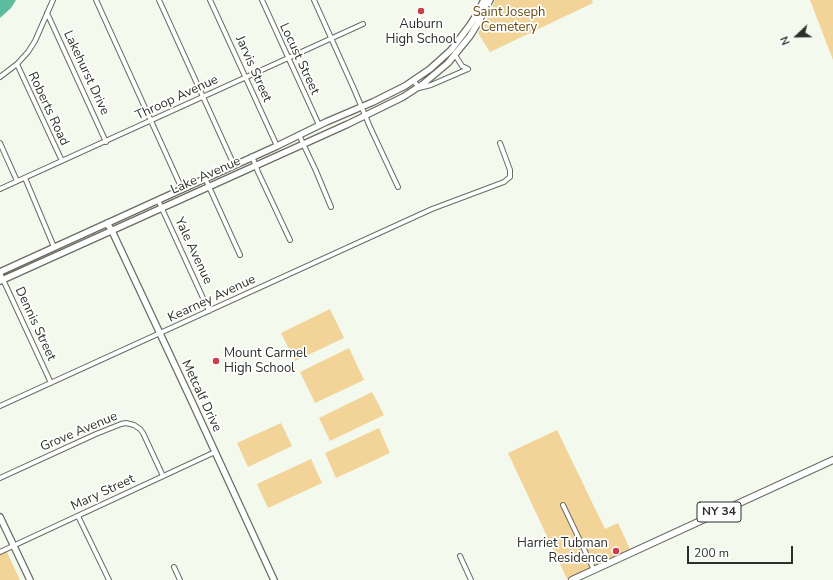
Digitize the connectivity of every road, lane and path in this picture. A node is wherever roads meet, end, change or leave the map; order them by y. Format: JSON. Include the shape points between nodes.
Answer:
{"nodes":[{"id":1,"x":53,"y":0,"type":"edge"},
{"id":2,"x":96,"y":0,"type":"edge"},
{"id":3,"x":159,"y":0,"type":"edge"},
{"id":4,"x":210,"y":0,"type":"edge"},
{"id":5,"x":262,"y":0,"type":"edge"},
{"id":6,"x":314,"y":0,"type":"edge"},
{"id":7,"x":484,"y":0,"type":"edge"},
{"id":8,"x":490,"y":0,"type":"edge"},
{"id":9,"x":47,"y":13,"type":"junction"},
{"id":10,"x":363,"y":24,"type":"dead end"},
{"id":11,"x":331,"y":39,"type":"junction"},
{"id":12,"x":455,"y":55,"type":"junction"},
{"id":13,"x":288,"y":58,"type":"junction"},
{"id":14,"x":17,"y":64,"type":"junction"},
{"id":15,"x":0,"y":77,"type":"edge"},
{"id":16,"x":246,"y":78,"type":"junction"},
{"id":17,"x":414,"y":81,"type":"junction"},
{"id":18,"x":419,"y":88,"type":"junction"},
{"id":19,"x":203,"y":97,"type":"junction"},
{"id":20,"x":362,"y":107,"type":"junction"},
{"id":21,"x":365,"y":116,"type":"junction"},
{"id":22,"x":151,"y":121,"type":"junction"},
{"id":23,"x":319,"y":126,"type":"junction"},
{"id":24,"x":299,"y":135,"type":"junction"},
{"id":25,"x":106,"y":142,"type":"junction"},
{"id":26,"x":0,"y":143,"type":"edge"},
{"id":27,"x":500,"y":143,"type":"dead end"},
{"id":28,"x":303,"y":144,"type":"junction"},
{"id":29,"x":276,"y":146,"type":"junction"},
{"id":30,"x":252,"y":156,"type":"junction"},
{"id":31,"x":62,"y":161,"type":"junction"},
{"id":32,"x":234,"y":165,"type":"junction"},
{"id":33,"x":256,"y":165,"type":"junction"},
{"id":34,"x":25,"y":178,"type":"junction"},
{"id":35,"x":205,"y":178,"type":"junction"},
{"id":36,"x":17,"y":182,"type":"junction"},
{"id":37,"x":209,"y":187,"type":"junction"},
{"id":38,"x":398,"y":187,"type":"dead end"},
{"id":39,"x":0,"y":189,"type":"edge"},
{"id":40,"x":182,"y":189,"type":"junction"},
{"id":41,"x":158,"y":200,"type":"junction"},
{"id":42,"x":331,"y":207,"type":"dead end"},
{"id":43,"x":162,"y":208,"type":"junction"},
{"id":44,"x":107,"y":223,"type":"junction"},
{"id":45,"x":112,"y":231,"type":"junction"},
{"id":46,"x":290,"y":240,"type":"dead end"},
{"id":47,"x":54,"y":247,"type":"junction"},
{"id":48,"x":240,"y":255,"type":"dead end"},
{"id":49,"x":0,"y":272,"type":"edge"},
{"id":50,"x":2,"y":281,"type":"edge"},
{"id":51,"x":209,"y":311,"type":"junction"},
{"id":52,"x":160,"y":334,"type":"junction"},
{"id":53,"x":51,"y":383,"type":"junction"},
{"id":54,"x":0,"y":406,"type":"edge"},
{"id":55,"x":215,"y":452,"type":"junction"},
{"id":56,"x":833,"y":460,"type":"edge"},
{"id":57,"x":163,"y":476,"type":"junction"},
{"id":58,"x":0,"y":478,"type":"edge"},
{"id":59,"x":563,"y":505,"type":"dead end"},
{"id":60,"x":78,"y":516,"type":"junction"},
{"id":61,"x":0,"y":517,"type":"edge"},
{"id":62,"x":14,"y":546,"type":"junction"},
{"id":63,"x":0,"y":552,"type":"edge"},
{"id":64,"x":460,"y":556,"type":"dead end"},
{"id":65,"x":174,"y":567,"type":"dead end"},
{"id":66,"x":594,"y":570,"type":"junction"},
{"id":67,"x":30,"y":580,"type":"edge"},
{"id":68,"x":108,"y":580,"type":"edge"},
{"id":69,"x":180,"y":580,"type":"edge"},
{"id":70,"x":274,"y":580,"type":"edge"},
{"id":71,"x":471,"y":580,"type":"edge"},
{"id":72,"x":572,"y":580,"type":"edge"}],
"edges":[{"from":1,"to":9,"type":"street"},
{"from":2,"to":22,"type":"street"},
{"from":3,"to":19,"type":"street"},
{"from":4,"to":16,"type":"street","name":"Jarvis Street"},
{"from":5,"to":13,"type":"street","name":"Locust Street"},
{"from":6,"to":11,"type":"street"},
{"from":7,"to":17,"type":"main road","name":"Lake Avenue","via":[[458,42],[442,59]]},
{"from":8,"to":12,"type":"main road","name":"Lake Avenue","via":[[470,36]]},
{"from":9,"to":14,"type":"street","via":[[28,52]]},
{"from":9,"to":25,"type":"street","name":"Lakehurst Drive"},
{"from":10,"to":11,"type":"street","name":"Throop Avenue"},
{"from":11,"to":13,"type":"street","name":"Throop Avenue"},
{"from":11,"to":20,"type":"street"},
{"from":12,"to":18,"type":"main road","name":"Lake Avenue"},
{"from":12,"to":18,"type":"street","name":"Lake Avenue","via":[[462,66],[468,69]]},
{"from":13,"to":16,"type":"street","name":"Throop Avenue"},
{"from":13,"to":23,"type":"street","name":"Locust Street"},
{"from":14,"to":15,"type":"street"},
{"from":14,"to":31,"type":"street","name":"Roberts Road"},
{"from":16,"to":19,"type":"street","name":"Throop Avenue"},
{"from":16,"to":29,"type":"street","name":"Jarvis Street"},
{"from":17,"to":18,"type":"street"},
{"from":17,"to":20,"type":"main road","name":"Lake Avenue"},
{"from":18,"to":21,"type":"main road","name":"Lake Avenue"},
{"from":19,"to":22,"type":"street","name":"Throop Avenue"},
{"from":19,"to":32,"type":"street"},
{"from":20,"to":21,"type":"street"},
{"from":20,"to":23,"type":"main road","name":"Lake Avenue"},
{"from":21,"to":28,"type":"main road","name":"Lake Avenue"},
{"from":21,"to":38,"type":"street"},
{"from":22,"to":25,"type":"street","name":"Throop Avenue"},
{"from":22,"to":40,"type":"street"},
{"from":23,"to":24,"type":"main road","name":"Lake Avenue"},
{"from":24,"to":28,"type":"street"},
{"from":24,"to":29,"type":"main road","name":"Lake Avenue"},
{"from":25,"to":31,"type":"street","name":"Throop Avenue"},
{"from":26,"to":36,"type":"street"},
{"from":27,"to":51,"type":"street","name":"Kearney Avenue","via":[[510,170],[510,177],[504,182],[432,209]]},
{"from":28,"to":33,"type":"main road","name":"Lake Avenue"},
{"from":28,"to":42,"type":"street"},
{"from":29,"to":30,"type":"main road","name":"Lake Avenue"},
{"from":30,"to":32,"type":"main road","name":"Lake Avenue"},
{"from":30,"to":33,"type":"street"},
{"from":31,"to":34,"type":"street","name":"Throop Avenue"},
{"from":32,"to":35,"type":"main road","name":"Lake Avenue"},
{"from":33,"to":37,"type":"main road","name":"Lake Avenue"},
{"from":33,"to":46,"type":"street"},
{"from":34,"to":36,"type":"street","name":"Throop Avenue"},
{"from":34,"to":47,"type":"street"},
{"from":35,"to":37,"type":"street"},
{"from":35,"to":40,"type":"main road","name":"Lake Avenue"},
{"from":36,"to":39,"type":"street","name":"Throop Avenue"},
{"from":37,"to":43,"type":"main road","name":"Lake Avenue"},
{"from":37,"to":48,"type":"street"},
{"from":40,"to":41,"type":"main road","name":"Lake Avenue"},
{"from":41,"to":43,"type":"street","name":"Yale Avenue"},
{"from":41,"to":44,"type":"main road","name":"Lake Avenue"},
{"from":43,"to":45,"type":"main road","name":"Lake Avenue"},
{"from":43,"to":51,"type":"street","name":"Yale Avenue"},
{"from":44,"to":45,"type":"main road","name":"Metcalf Drive"},
{"from":44,"to":47,"type":"main road","name":"Lake Avenue"},
{"from":45,"to":50,"type":"main road","name":"Lake Avenue"},
{"from":45,"to":52,"type":"main road","name":"Metcalf Drive"},
{"from":47,"to":49,"type":"main road","name":"Lake Avenue"},
{"from":49,"to":50,"type":"street","name":"Dennis Street"},
{"from":50,"to":53,"type":"street","name":"Dennis Street"},
{"from":51,"to":52,"type":"street","name":"Kearney Avenue"},
{"from":52,"to":53,"type":"street","name":"Kearney Avenue"},
{"from":52,"to":55,"type":"main road","name":"Metcalf Drive"},
{"from":53,"to":54,"type":"street","name":"Kearney Avenue"},
{"from":55,"to":57,"type":"street","name":"Mary Street"},
{"from":55,"to":70,"type":"main road","name":"Metcalf Drive"},
{"from":56,"to":66,"type":"main road","number":"NY 34"},
{"from":57,"to":58,"type":"street","name":"Grove Avenue","via":[[143,433],[134,425],[126,423]]},
{"from":57,"to":60,"type":"street","name":"Mary Street"},
{"from":59,"to":66,"type":"street"},
{"from":60,"to":62,"type":"street","name":"Mary Street"},
{"from":60,"to":68,"type":"street"},
{"from":61,"to":62,"type":"main road"},
{"from":62,"to":63,"type":"street","name":"Mary Street"},
{"from":62,"to":67,"type":"main road"},
{"from":64,"to":71,"type":"street"},
{"from":65,"to":69,"type":"street"},
{"from":66,"to":72,"type":"main road","number":"NY 34"}]}
